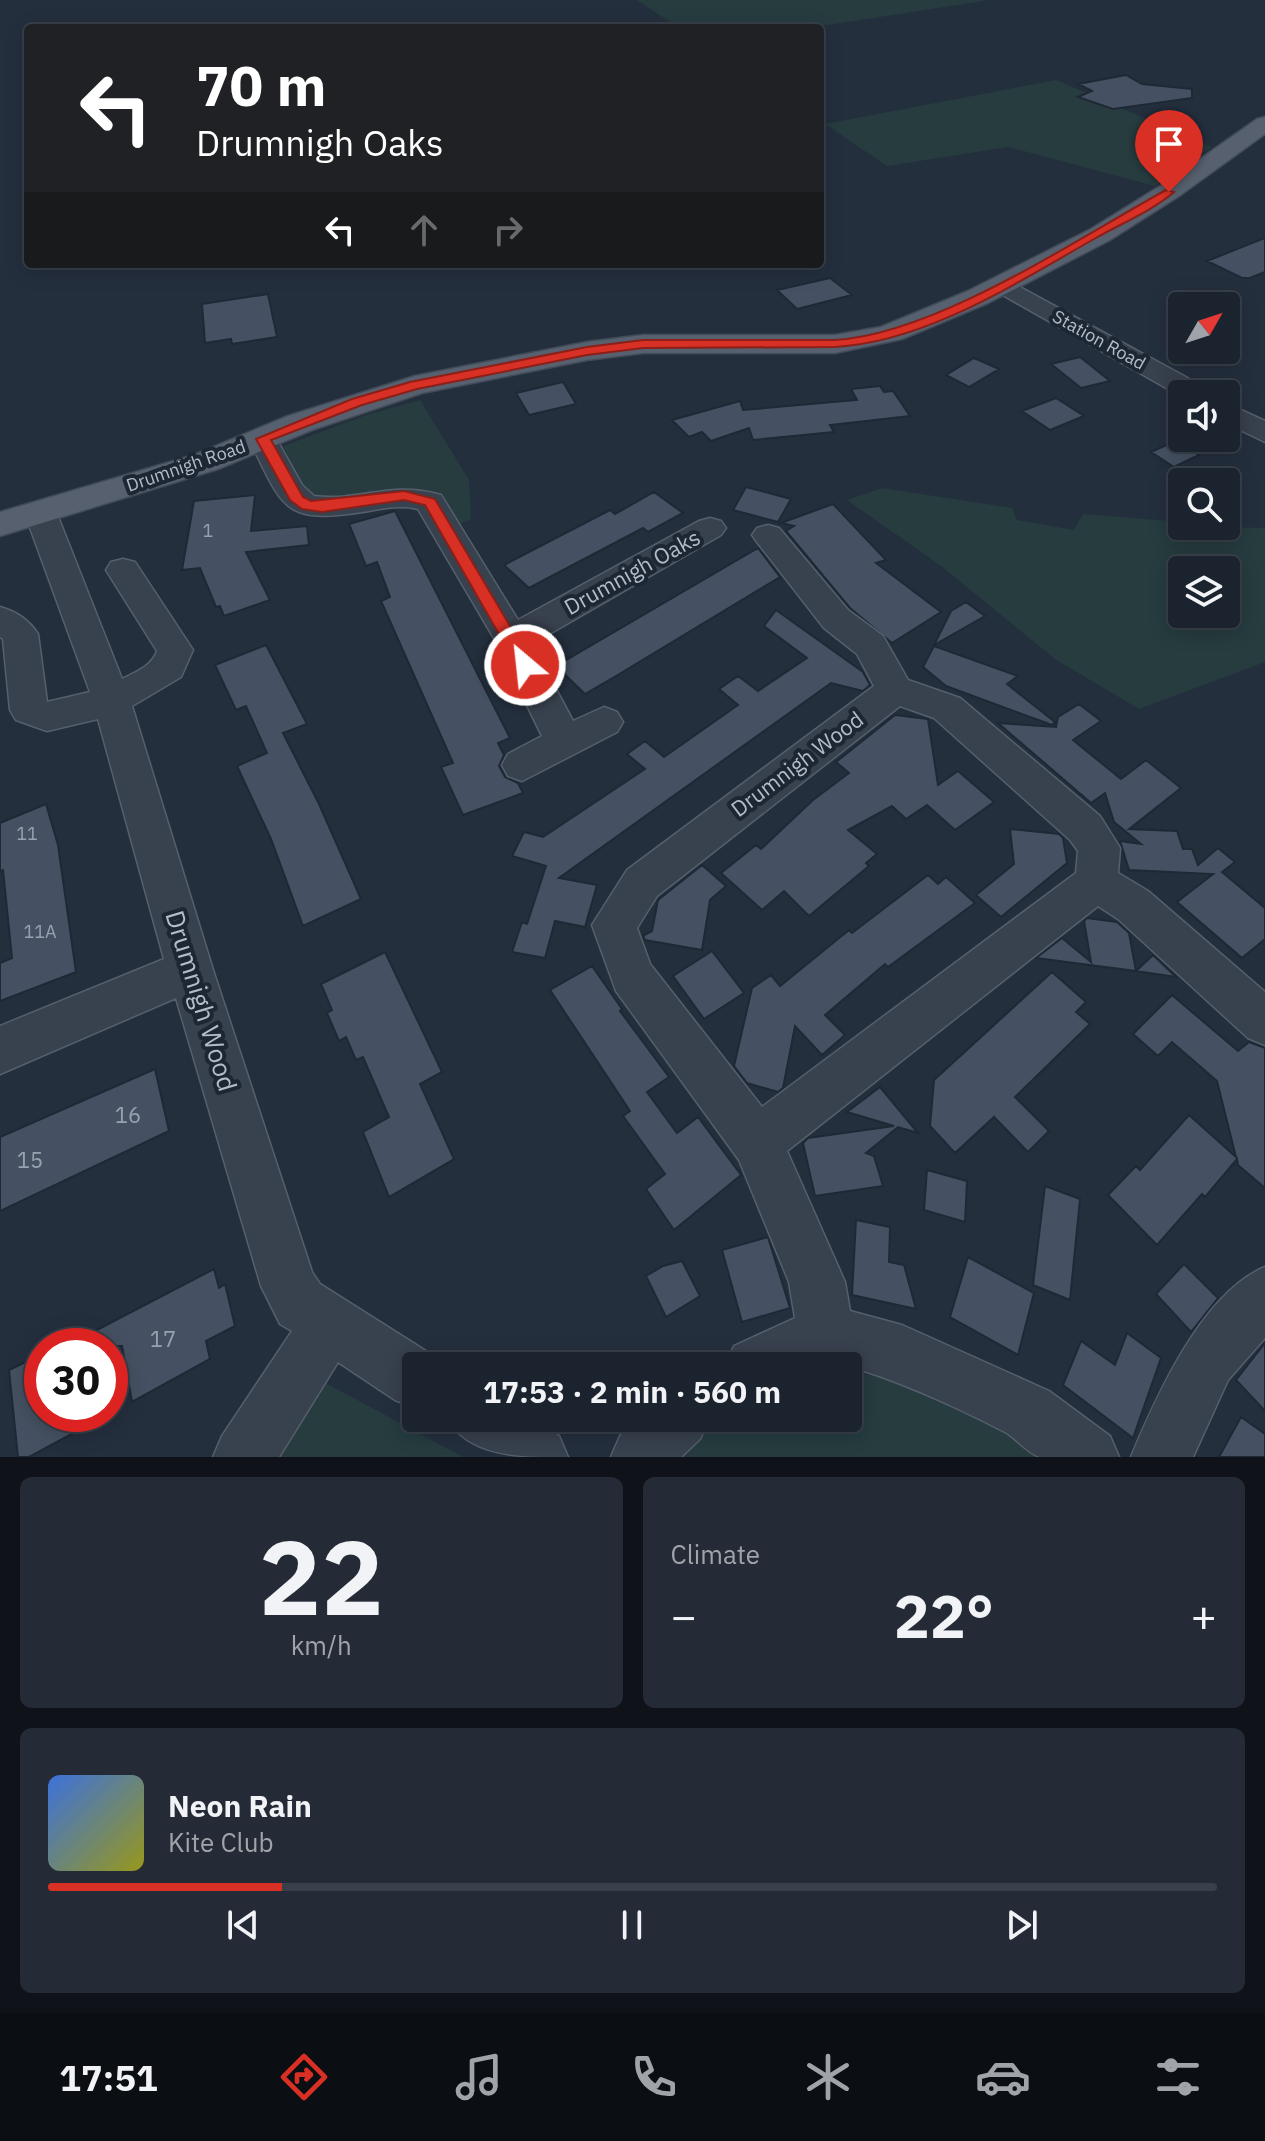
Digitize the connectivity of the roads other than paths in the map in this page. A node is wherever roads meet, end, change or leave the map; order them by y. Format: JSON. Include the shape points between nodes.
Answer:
{"nodes":[{"id":1,"x":1265,"y":124,"type":"edge"},
{"id":2,"x":1003,"y":285,"type":"junction"},
{"id":3,"x":1171,"y":380,"type":"edge"},
{"id":4,"x":1240,"y":419,"type":"edge"},
{"id":5,"x":1265,"y":433,"type":"edge"},
{"id":6,"x":263,"y":439,"type":"junction"},
{"id":7,"x":20,"y":519,"type":"edge"},
{"id":8,"x":709,"y":526,"type":"dead end"},
{"id":9,"x":768,"y":535,"type":"dead end"},
{"id":10,"x":123,"y":570,"type":"dead end"},
{"id":11,"x":0,"y":619,"type":"edge"},
{"id":12,"x":512,"y":639,"type":"junction"},
{"id":13,"x":895,"y":690,"type":"junction"},
{"id":14,"x":111,"y":698,"type":"junction"},
{"id":15,"x":604,"y":722,"type":"dead end"},
{"id":16,"x":565,"y":743,"type":"junction"},
{"id":17,"x":522,"y":765,"type":"dead end"},
{"id":18,"x":1096,"y":882,"type":"junction"},
{"id":19,"x":190,"y":970,"type":"junction"},
{"id":20,"x":1265,"y":1022,"type":"edge"},
{"id":21,"x":0,"y":1050,"type":"edge"},
{"id":22,"x":757,"y":1142,"type":"junction"},
{"id":23,"x":1265,"y":1295,"type":"edge"},
{"id":24,"x":329,"y":1323,"type":"junction"},
{"id":25,"x":826,"y":1333,"type":"junction"},
{"id":26,"x":785,"y":1352,"type":"edge"},
{"id":27,"x":402,"y":1370,"type":"edge"},
{"id":28,"x":499,"y":1432,"type":"edge"},
{"id":29,"x":664,"y":1432,"type":"edge"},
{"id":30,"x":243,"y":1457,"type":"edge"},
{"id":31,"x":538,"y":1457,"type":"edge"},
{"id":32,"x":641,"y":1457,"type":"edge"},
{"id":33,"x":1089,"y":1457,"type":"edge"},
{"id":34,"x":1161,"y":1457,"type":"edge"}],
"edges":[{"from":1,"to":2,"type":"main road","name":"Drumnigh Road","via":[[1169,192]]},
{"from":2,"to":3,"type":"street","name":"Station Road"},
{"from":2,"to":6,"type":"main road","name":"Drumnigh Road","via":[[901,332],[860,342],[643,344],[587,351],[415,385]]},
{"from":4,"to":5,"type":"street"},
{"from":6,"to":7,"type":"main road","name":"Drumnigh Road","via":[[206,462]]},
{"from":6,"to":12,"type":"street","via":[[297,500],[307,506],[404,495],[430,502]]},
{"from":7,"to":14,"type":"street","name":"Drumnigh Wood"},
{"from":8,"to":12,"type":"street","name":"Drumnigh Oaks"},
{"from":9,"to":13,"type":"street","via":[[836,619],[870,645]]},
{"from":10,"to":14,"type":"street","via":[[175,650],[169,668]]},
{"from":11,"to":14,"type":"street","via":[[20,634],[29,710],[47,717]]},
{"from":12,"to":16,"type":"street"},
{"from":13,"to":18,"type":"street","via":[[947,708],[1085,828],[1099,848]]},
{"from":13,"to":22,"type":"street","name":"Drumnigh Wood","via":[[642,883],[614,925],[632,976]]},
{"from":14,"to":19,"type":"street","name":"Drumnigh Wood"},
{"from":15,"to":16,"type":"street"},
{"from":16,"to":17,"type":"street"},
{"from":18,"to":20,"type":"street","via":[[1133,905]]},
{"from":18,"to":22,"type":"street"},
{"from":19,"to":21,"type":"street"},
{"from":19,"to":24,"type":"street","name":"Drumnigh Wood","via":[[289,1286],[300,1304]]},
{"from":22,"to":25,"type":"street","name":"Drumnigh Wood","via":[[817,1282]]},
{"from":23,"to":34,"type":"street","via":[[1208,1360]]},
{"from":24,"to":27,"type":"street","name":"Drumnigh Wood"},
{"from":24,"to":30,"type":"street"},
{"from":25,"to":26,"type":"street"},
{"from":25,"to":33,"type":"street","via":[[902,1354],[1028,1412]]},
{"from":28,"to":31,"type":"street"},
{"from":29,"to":32,"type":"street"}]}
